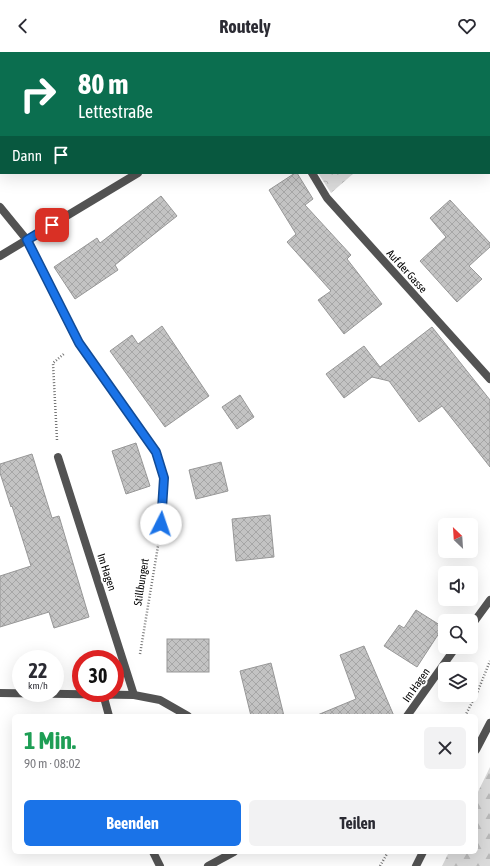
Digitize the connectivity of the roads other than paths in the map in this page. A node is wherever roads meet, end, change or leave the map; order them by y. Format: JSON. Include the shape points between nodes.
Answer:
{"nodes":[{"id":1,"x":136,"y":174,"type":"edge"},
{"id":2,"x":313,"y":174,"type":"edge"},
{"id":3,"x":0,"y":207,"type":"edge"},
{"id":4,"x":27,"y":240,"type":"junction"},
{"id":5,"x":0,"y":256,"type":"edge"},
{"id":6,"x":490,"y":379,"type":"edge"},
{"id":7,"x":58,"y":457,"type":"road end"},
{"id":8,"x":161,"y":524,"type":"road end"},
{"id":9,"x":490,"y":600,"type":"edge"},
{"id":10,"x":478,"y":616,"type":"edge"},
{"id":11,"x":451,"y":654,"type":"edge"},
{"id":12,"x":0,"y":693,"type":"edge"},
{"id":13,"x":72,"y":694,"type":"edge"},
{"id":14,"x":124,"y":695,"type":"edge"},
{"id":15,"x":134,"y":695,"type":"junction"},
{"id":16,"x":105,"y":702,"type":"edge"},
{"id":17,"x":108,"y":714,"type":"edge"},
{"id":18,"x":184,"y":714,"type":"edge"},
{"id":19,"x":408,"y":714,"type":"edge"},
{"id":20,"x":490,"y":723,"type":"edge"},
{"id":21,"x":478,"y":746,"type":"edge"},
{"id":22,"x":154,"y":854,"type":"edge"},
{"id":23,"x":230,"y":854,"type":"edge"},
{"id":24,"x":423,"y":854,"type":"edge"},
{"id":25,"x":160,"y":866,"type":"edge"},
{"id":26,"x":208,"y":866,"type":"edge"},
{"id":27,"x":416,"y":866,"type":"edge"}],
"edges":[{"from":1,"to":4,"type":"street"},
{"from":2,"to":6,"type":"street","name":"Auf der Gasse","via":[[327,198]]},
{"from":3,"to":4,"type":"street"},
{"from":4,"to":5,"type":"street"},
{"from":4,"to":8,"type":"street","via":[[79,343],[156,452],[164,478]]},
{"from":7,"to":15,"type":"street","name":"Im Hagen"},
{"from":9,"to":10,"type":"street"},
{"from":11,"to":19,"type":"street","name":"Im Hagen"},
{"from":12,"to":13,"type":"street"},
{"from":14,"to":15,"type":"street"},
{"from":15,"to":18,"type":"street","via":[[160,700]]},
{"from":16,"to":17,"type":"street"},
{"from":20,"to":21,"type":"street"},
{"from":22,"to":25,"type":"street"},
{"from":23,"to":26,"type":"street"},
{"from":24,"to":27,"type":"street"}]}
